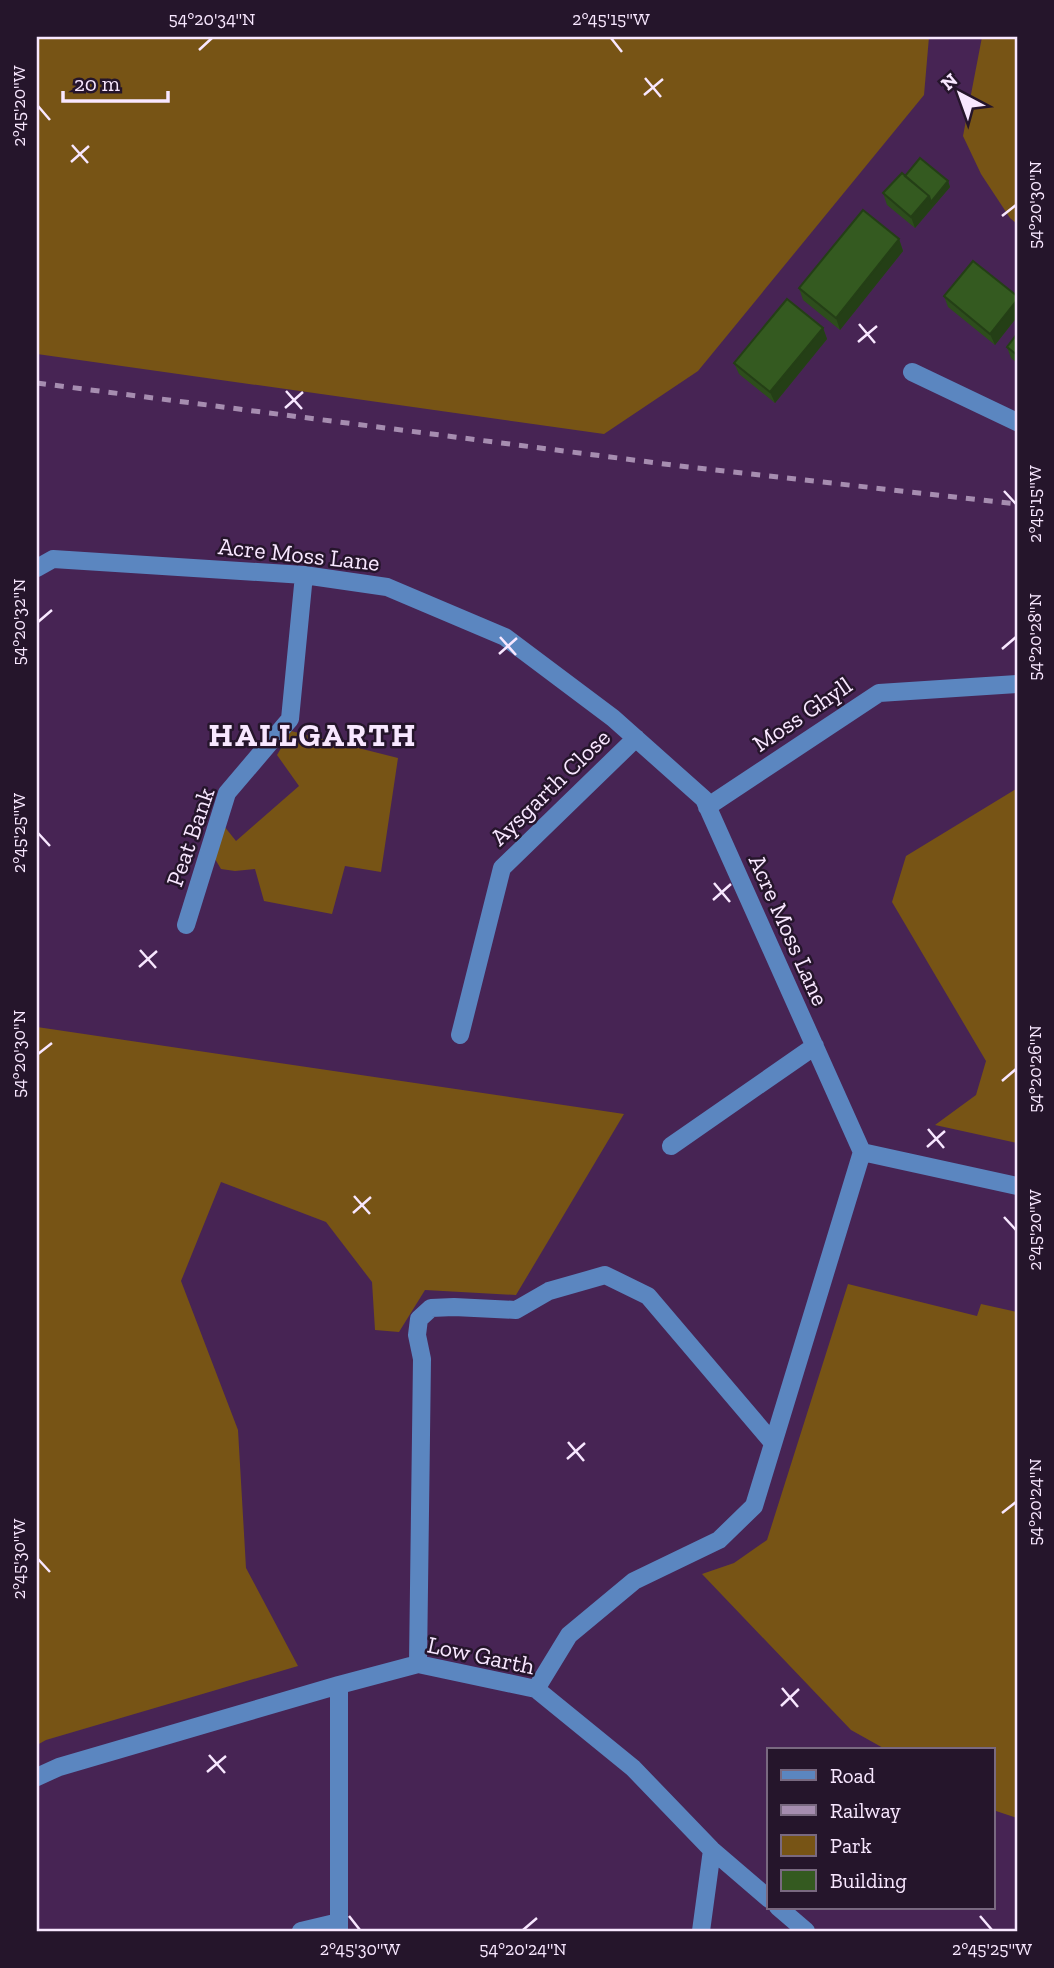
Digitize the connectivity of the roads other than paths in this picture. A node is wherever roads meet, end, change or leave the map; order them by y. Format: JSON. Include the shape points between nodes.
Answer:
{"nodes":[{"id":1,"x":912,"y":372,"type":"dead end"},
{"id":2,"x":1017,"y":422,"type":"edge"},
{"id":3,"x":37,"y":568,"type":"edge"},
{"id":4,"x":304,"y":575,"type":"junction"},
{"id":5,"x":1017,"y":684,"type":"edge"},
{"id":6,"x":636,"y":738,"type":"junction"},
{"id":7,"x":707,"y":807,"type":"junction"},
{"id":8,"x":186,"y":925,"type":"dead end"},
{"id":9,"x":460,"y":1035,"type":"dead end"},
{"id":10,"x":815,"y":1046,"type":"junction"},
{"id":11,"x":671,"y":1146,"type":"dead end"},
{"id":12,"x":862,"y":1152,"type":"junction"},
{"id":13,"x":1017,"y":1186,"type":"edge"},
{"id":14,"x":773,"y":1443,"type":"junction"},
{"id":15,"x":418,"y":1664,"type":"junction"},
{"id":16,"x":339,"y":1685,"type":"junction"},
{"id":17,"x":536,"y":1689,"type":"junction"},
{"id":18,"x":37,"y":1777,"type":"edge"},
{"id":19,"x":712,"y":1850,"type":"junction"},
{"id":20,"x":767,"y":1897,"type":"edge"},
{"id":21,"x":780,"y":1909,"type":"edge"},
{"id":22,"x":339,"y":1927,"type":"edge"},
{"id":23,"x":301,"y":1931,"type":"edge"},
{"id":24,"x":701,"y":1931,"type":"edge"},
{"id":25,"x":806,"y":1931,"type":"edge"}],
"edges":[{"from":1,"to":2,"type":"street"},
{"from":3,"to":4,"type":"street","name":"Acre Moss Lane","via":[[53,559]]},
{"from":4,"to":6,"type":"street","name":"Acre Moss Lane","via":[[387,587],[505,637]]},
{"from":4,"to":8,"type":"street","name":"Peat Bank","via":[[290,719],[227,793]]},
{"from":5,"to":7,"type":"street","name":"Moss Ghyll","via":[[879,693]]},
{"from":6,"to":7,"type":"street","name":"Acre Moss Lane","via":[[704,799]]},
{"from":6,"to":9,"type":"street","name":"Aysgarth Close","via":[[502,868]]},
{"from":7,"to":10,"type":"street","name":"Acre Moss Lane"},
{"from":10,"to":11,"type":"street"},
{"from":10,"to":12,"type":"street","name":"Acre Moss Lane"},
{"from":12,"to":13,"type":"street"},
{"from":12,"to":14,"type":"street"},
{"from":14,"to":15,"type":"street","via":[[648,1296],[605,1275],[549,1291],[516,1310],[431,1308],[418,1319],[416,1335],[422,1359]]},
{"from":14,"to":17,"type":"street","via":[[754,1506],[719,1540],[634,1581],[569,1635]]},
{"from":15,"to":16,"type":"street","name":"Low Garth"},
{"from":15,"to":17,"type":"street","name":"Low Garth"},
{"from":16,"to":18,"type":"street","name":"Low Garth"},
{"from":16,"to":22,"type":"street"},
{"from":17,"to":19,"type":"street","name":"Low Garth","via":[[633,1768]]},
{"from":19,"to":20,"type":"street","name":"Low Garth"},
{"from":19,"to":24,"type":"street"},
{"from":21,"to":25,"type":"street"},
{"from":22,"to":23,"type":"street"}]}
